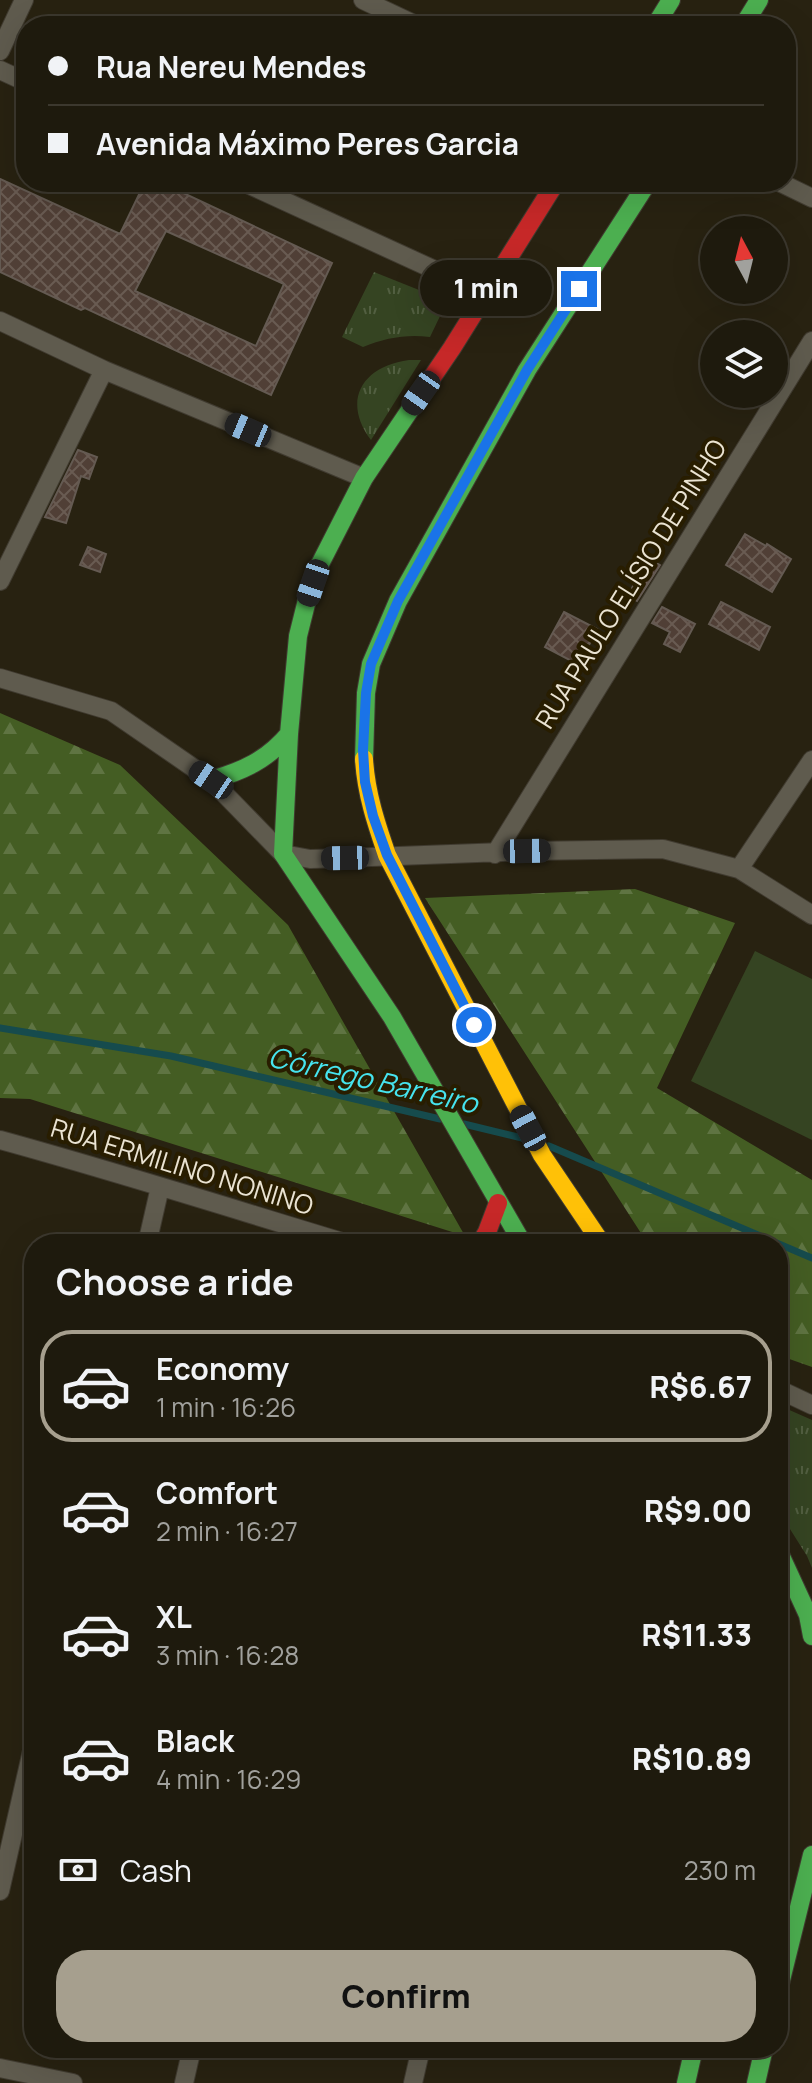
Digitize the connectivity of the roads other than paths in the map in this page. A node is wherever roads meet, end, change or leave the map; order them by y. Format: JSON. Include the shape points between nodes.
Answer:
{"nodes":[{"id":1,"x":363,"y":0,"type":"edge"},
{"id":2,"x":397,"y":16,"type":"edge"},
{"id":3,"x":16,"y":17,"type":"edge"},
{"id":4,"x":0,"y":51,"type":"edge"},
{"id":5,"x":265,"y":192,"type":"edge"},
{"id":6,"x":550,"y":192,"type":"edge"},
{"id":7,"x":642,"y":192,"type":"edge"},
{"id":8,"x":485,"y":293,"type":"junction"},
{"id":9,"x":0,"y":321,"type":"edge"},
{"id":10,"x":812,"y":341,"type":"edge"},
{"id":11,"x":104,"y":370,"type":"junction"},
{"id":12,"x":364,"y":478,"type":"junction"},
{"id":13,"x":0,"y":581,"type":"edge"},
{"id":14,"x":0,"y":678,"type":"edge"},
{"id":15,"x":289,"y":734,"type":"junction"},
{"id":16,"x":812,"y":760,"type":"edge"},
{"id":17,"x":211,"y":780,"type":"junction"},
{"id":18,"x":283,"y":854,"type":"junction"},
{"id":19,"x":495,"y":854,"type":"junction"},
{"id":20,"x":387,"y":855,"type":"junction"},
{"id":21,"x":739,"y":869,"type":"junction"},
{"id":22,"x":812,"y":915,"type":"edge"},
{"id":23,"x":0,"y":1140,"type":"edge"},
{"id":24,"x":160,"y":1187,"type":"junction"},
{"id":25,"x":498,"y":1203,"type":"junction"},
{"id":26,"x":149,"y":1234,"type":"edge"},
{"id":27,"x":316,"y":1234,"type":"edge"},
{"id":28,"x":486,"y":1234,"type":"edge"},
{"id":29,"x":517,"y":1234,"type":"edge"},
{"id":30,"x":595,"y":1234,"type":"edge"},
{"id":31,"x":788,"y":1394,"type":"edge"},
{"id":32,"x":812,"y":1405,"type":"edge"},
{"id":33,"x":788,"y":1572,"type":"edge"},
{"id":34,"x":812,"y":1636,"type":"edge"},
{"id":35,"x":24,"y":1786,"type":"edge"},
{"id":36,"x":812,"y":1855,"type":"edge"},
{"id":37,"x":0,"y":1891,"type":"edge"},
{"id":38,"x":788,"y":1952,"type":"edge"},
{"id":39,"x":190,"y":2058,"type":"edge"},
{"id":40,"x":419,"y":2058,"type":"edge"},
{"id":41,"x":692,"y":2058,"type":"edge"},
{"id":42,"x":762,"y":2058,"type":"edge"},
{"id":43,"x":0,"y":2068,"type":"edge"},
{"id":44,"x":73,"y":2083,"type":"edge"},
{"id":45,"x":184,"y":2083,"type":"edge"},
{"id":46,"x":413,"y":2083,"type":"edge"},
{"id":47,"x":686,"y":2083,"type":"edge"},
{"id":48,"x":756,"y":2083,"type":"edge"}],
"edges":[{"from":1,"to":2,"type":"street"},
{"from":3,"to":4,"type":"street"},
{"from":5,"to":8,"type":"street"},
{"from":6,"to":8,"type":"main road"},
{"from":7,"to":20,"type":"main road","via":[[527,370],[378,645],[366,693],[363,750],[365,782]]},
{"from":8,"to":12,"type":"main road"},
{"from":9,"to":11,"type":"street"},
{"from":10,"to":19,"type":"street","name":"RUA PAULO ELÍSIO DE PINHO"},
{"from":11,"to":12,"type":"street"},
{"from":11,"to":13,"type":"street"},
{"from":12,"to":15,"type":"main road","via":[[307,600],[298,636]]},
{"from":14,"to":17,"type":"street","via":[[111,711]]},
{"from":15,"to":17,"type":"main road","via":[[266,759]]},
{"from":15,"to":18,"type":"main road"},
{"from":16,"to":21,"type":"street"},
{"from":17,"to":18,"type":"street"},
{"from":18,"to":20,"type":"street","via":[[310,859]]},
{"from":18,"to":25,"type":"main road","via":[[392,1017]]},
{"from":19,"to":20,"type":"street"},
{"from":19,"to":21,"type":"street","via":[[663,849]]},
{"from":20,"to":30,"type":"main road","via":[[542,1155]]},
{"from":21,"to":22,"type":"street"},
{"from":23,"to":24,"type":"street","name":"RUA ERMILINO NONINO"},
{"from":24,"to":26,"type":"street"},
{"from":24,"to":27,"type":"street","name":"RUA ERMILINO NONINO"},
{"from":25,"to":28,"type":"main road"},
{"from":25,"to":29,"type":"main road"},
{"from":31,"to":32,"type":"street"},
{"from":33,"to":34,"type":"main road"},
{"from":35,"to":37,"type":"street"},
{"from":36,"to":38,"type":"main road"},
{"from":39,"to":45,"type":"street"},
{"from":40,"to":46,"type":"street"},
{"from":41,"to":47,"type":"main road"},
{"from":42,"to":48,"type":"main road"},
{"from":43,"to":44,"type":"street"}]}
